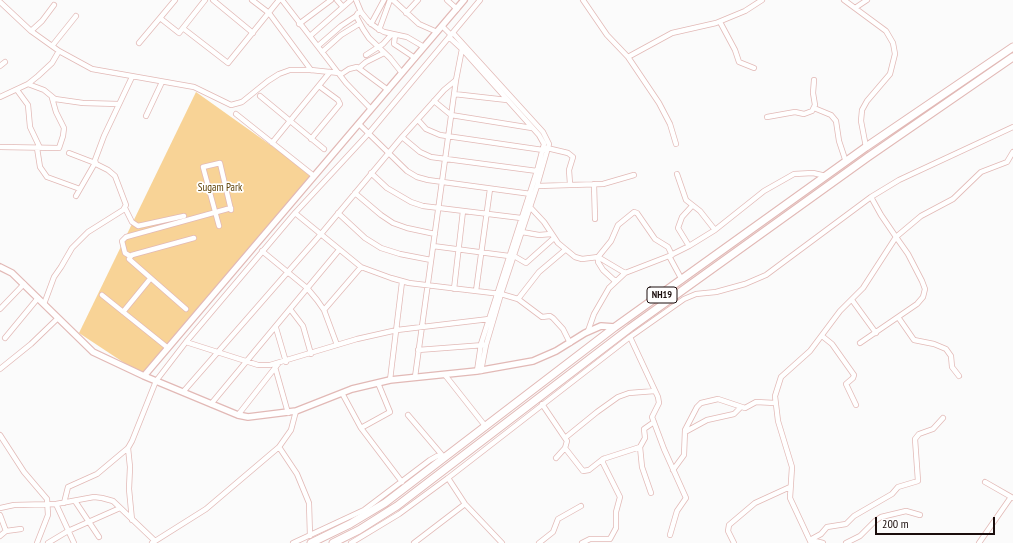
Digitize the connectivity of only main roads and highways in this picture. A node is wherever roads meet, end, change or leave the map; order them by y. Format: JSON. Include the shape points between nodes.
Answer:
{"nodes":[{"id":1,"x":1013,"y":47,"type":"edge"},
{"id":2,"x":1013,"y":57,"type":"edge"},
{"id":3,"x":311,"y":540,"type":"edge"},
{"id":4,"x":333,"y":543,"type":"edge"}],
"edges":[{"from":1,"to":3,"type":"highway","number":"NH19","via":[[866,147],[615,327],[385,503],[350,524]]},
{"from":2,"to":4,"type":"highway","number":"NH19","via":[[862,161],[630,328],[397,506]]}]}
